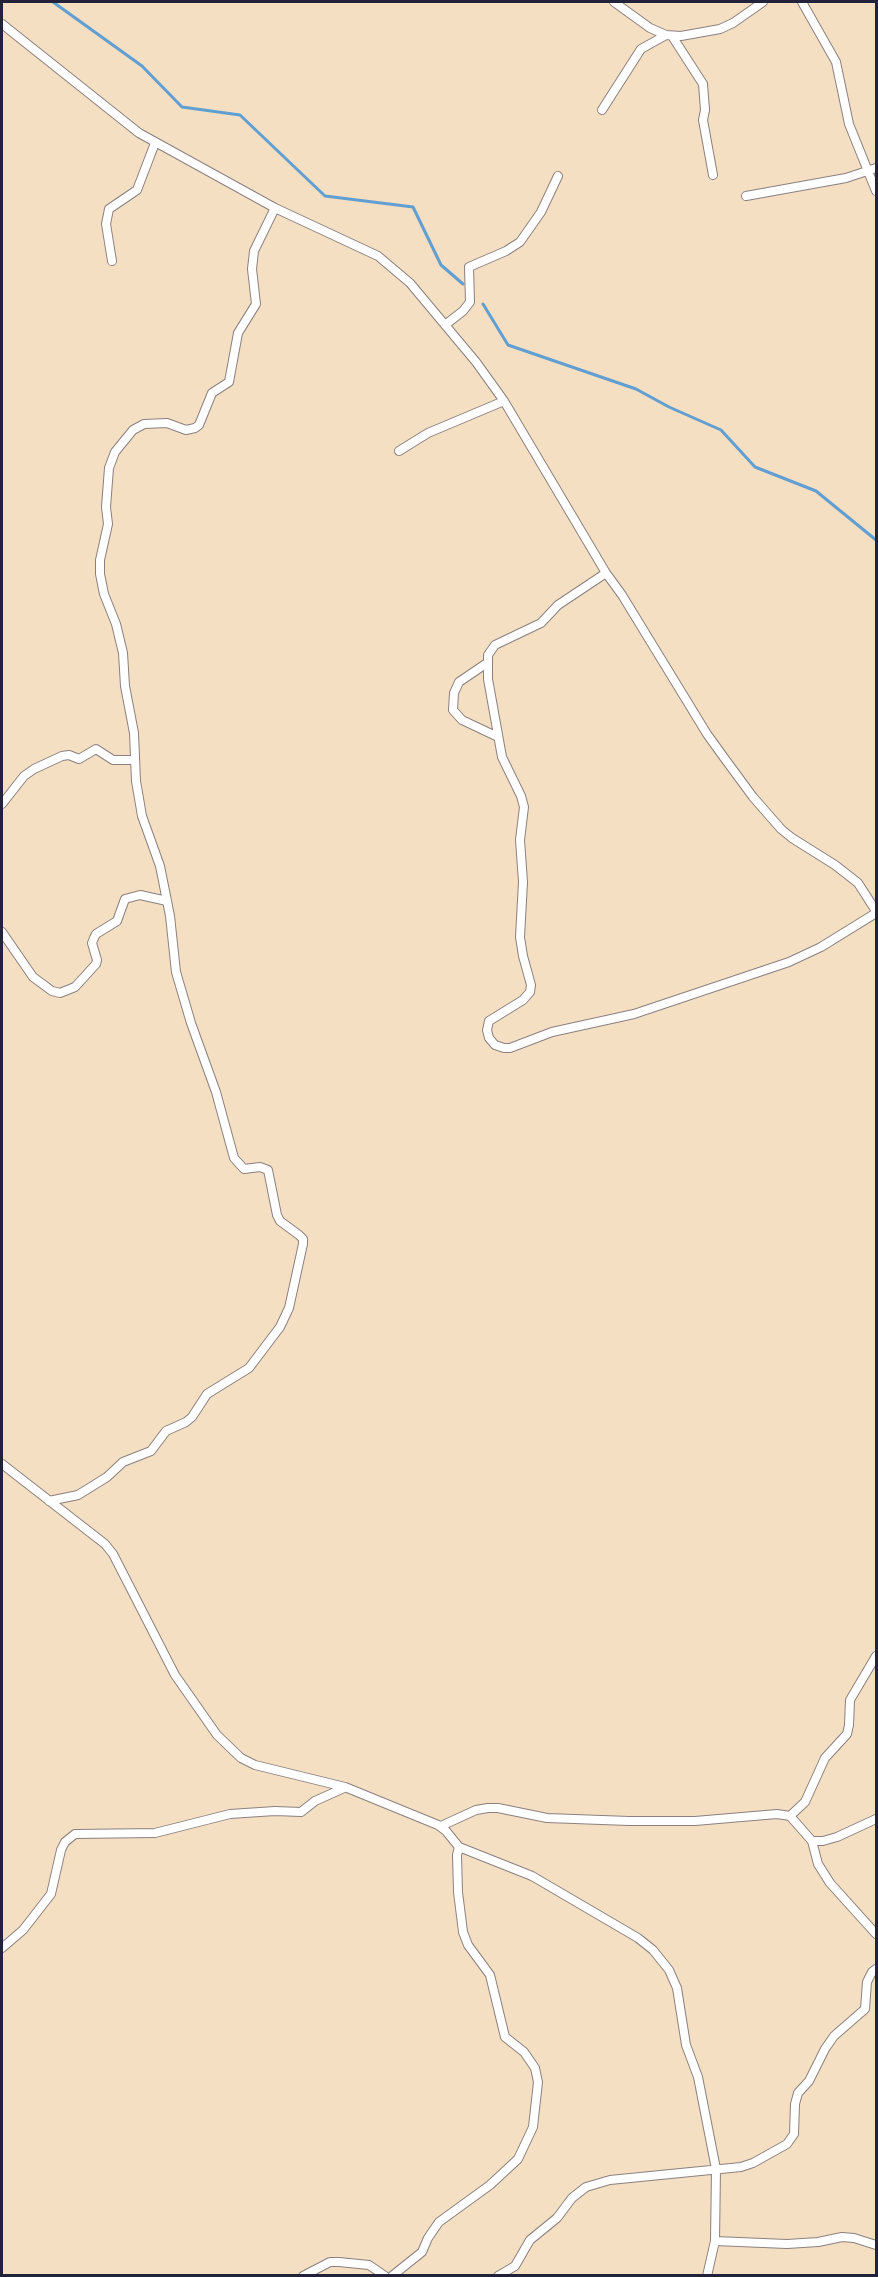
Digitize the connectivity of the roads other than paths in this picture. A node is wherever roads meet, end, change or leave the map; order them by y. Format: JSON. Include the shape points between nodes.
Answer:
{"nodes":[{"id":1,"x":614,"y":2,"type":"edge"},
{"id":2,"x":763,"y":2,"type":"edge"},
{"id":3,"x":802,"y":2,"type":"edge"},
{"id":4,"x":2,"y":24,"type":"edge"},
{"id":5,"x":669,"y":35,"type":"junction"},
{"id":6,"x":602,"y":110,"type":"dead end"},
{"id":7,"x":155,"y":143,"type":"junction"},
{"id":8,"x":876,"y":168,"type":"edge"},
{"id":9,"x":868,"y":172,"type":"junction"},
{"id":10,"x":713,"y":175,"type":"dead end"},
{"id":11,"x":558,"y":176,"type":"dead end"},
{"id":12,"x":876,"y":191,"type":"edge"},
{"id":13,"x":746,"y":196,"type":"dead end"},
{"id":14,"x":275,"y":208,"type":"junction"},
{"id":15,"x":112,"y":261,"type":"dead end"},
{"id":16,"x":445,"y":325,"type":"junction"},
{"id":17,"x":504,"y":401,"type":"junction"},
{"id":18,"x":399,"y":450,"type":"dead end"},
{"id":19,"x":606,"y":573,"type":"junction"},
{"id":20,"x":487,"y":663,"type":"junction"},
{"id":21,"x":498,"y":736,"type":"junction"},
{"id":22,"x":135,"y":760,"type":"junction"},
{"id":23,"x":2,"y":804,"type":"edge"},
{"id":24,"x":166,"y":901,"type":"junction"},
{"id":25,"x":876,"y":912,"type":"edge"},
{"id":26,"x":2,"y":932,"type":"edge"},
{"id":27,"x":2,"y":1464,"type":"edge"},
{"id":28,"x":49,"y":1501,"type":"junction"},
{"id":29,"x":876,"y":1656,"type":"edge"},
{"id":30,"x":345,"y":1787,"type":"junction"},
{"id":31,"x":790,"y":1816,"type":"junction"},
{"id":32,"x":876,"y":1819,"type":"edge"},
{"id":33,"x":441,"y":1826,"type":"junction"},
{"id":34,"x":812,"y":1841,"type":"junction"},
{"id":35,"x":459,"y":1847,"type":"junction"},
{"id":36,"x":876,"y":1934,"type":"edge"},
{"id":37,"x":2,"y":1948,"type":"edge"},
{"id":38,"x":876,"y":1969,"type":"edge"},
{"id":39,"x":716,"y":2169,"type":"junction"},
{"id":40,"x":715,"y":2241,"type":"junction"},
{"id":41,"x":876,"y":2245,"type":"edge"},
{"id":42,"x":303,"y":2276,"type":"edge"},
{"id":43,"x":385,"y":2276,"type":"edge"},
{"id":44,"x":392,"y":2276,"type":"edge"},
{"id":45,"x":498,"y":2276,"type":"edge"},
{"id":46,"x":708,"y":2276,"type":"edge"}],
"edges":[{"from":1,"to":5,"type":"street","via":[[650,28]]},
{"from":2,"to":5,"type":"street","via":[[720,29]]},
{"from":3,"to":9,"type":"street","via":[[836,62],[849,124]]},
{"from":4,"to":7,"type":"street"},
{"from":5,"to":6,"type":"street","via":[[641,49]]},
{"from":5,"to":10,"type":"street","via":[[702,84],[703,120]]},
{"from":7,"to":14,"type":"street"},
{"from":7,"to":15,"type":"street","via":[[137,190],[109,209],[105,224]]},
{"from":8,"to":9,"type":"street"},
{"from":9,"to":12,"type":"street"},
{"from":9,"to":13,"type":"street"},
{"from":11,"to":16,"type":"street","via":[[541,212],[520,242],[469,267],[470,302]]},
{"from":14,"to":16,"type":"street","via":[[378,256],[410,283]]},
{"from":14,"to":22,"type":"street","via":[[254,250],[256,304],[238,333],[229,382],[212,393],[195,428],[144,424],[123,441],[109,468],[101,584],[120,640]]},
{"from":16,"to":17,"type":"street"},
{"from":17,"to":18,"type":"street","via":[[428,433]]},
{"from":17,"to":19,"type":"street"},
{"from":19,"to":20,"type":"street","via":[[558,605],[541,623],[495,645]]},
{"from":19,"to":25,"type":"street","via":[[707,734],[753,797],[792,838],[836,865],[858,884]]},
{"from":20,"to":21,"type":"street"},
{"from":20,"to":21,"type":"street","via":[[459,682],[452,706],[456,715]]},
{"from":21,"to":25,"type":"street","via":[[505,766],[524,807],[520,937],[531,985],[523,1000],[489,1021],[489,1038],[495,1044],[510,1048],[552,1032],[634,1014],[769,970],[821,947]]},
{"from":22,"to":23,"type":"street","via":[[113,760],[96,748],[79,759],[62,756],[24,776]]},
{"from":22,"to":24,"type":"street","via":[[142,816],[158,860]]},
{"from":24,"to":26,"type":"street","via":[[140,895],[125,899],[117,921],[94,938],[96,964],[75,987],[60,993],[33,977]]},
{"from":24,"to":28,"type":"street","via":[[178,982],[234,1158],[244,1169],[268,1170],[277,1215],[303,1239],[303,1244],[289,1308],[280,1327],[249,1368],[207,1394],[192,1417],[166,1431],[151,1451],[123,1462],[78,1495]]},
{"from":27,"to":28,"type":"street"},
{"from":28,"to":30,"type":"street","via":[[113,1554],[175,1675],[231,1750],[255,1765]]},
{"from":29,"to":31,"type":"street","via":[[850,1700],[847,1734],[825,1758],[805,1802]]},
{"from":30,"to":33,"type":"street"},
{"from":30,"to":37,"type":"street","via":[[324,1795],[301,1812],[230,1814],[155,1833],[75,1834],[61,1850],[51,1894],[23,1930]]},
{"from":31,"to":33,"type":"street","via":[[629,1821],[547,1818],[488,1808]]},
{"from":31,"to":34,"type":"street"},
{"from":32,"to":34,"type":"street","via":[[837,1837]]},
{"from":33,"to":35,"type":"street"},
{"from":34,"to":36,"type":"street","via":[[818,1864],[830,1883]]},
{"from":35,"to":39,"type":"street","via":[[532,1876],[638,1938],[669,1970],[677,1988],[686,2045],[698,2078]]},
{"from":35,"to":44,"type":"street","via":[[458,1892],[468,1945],[490,1975],[506,2037],[531,2060],[538,2076],[533,2127],[518,2159],[439,2222],[422,2252]]},
{"from":38,"to":39,"type":"street","via":[[867,1982],[865,2009],[834,2036],[798,2094],[794,2134],[789,2141],[746,2166]]},
{"from":39,"to":40,"type":"street"},
{"from":39,"to":45,"type":"street","via":[[610,2180],[586,2187],[530,2240],[515,2266]]},
{"from":40,"to":41,"type":"street","via":[[787,2244],[842,2237]]},
{"from":40,"to":46,"type":"street"},
{"from":42,"to":43,"type":"street","via":[[322,2265],[339,2262],[369,2265]]}]}
